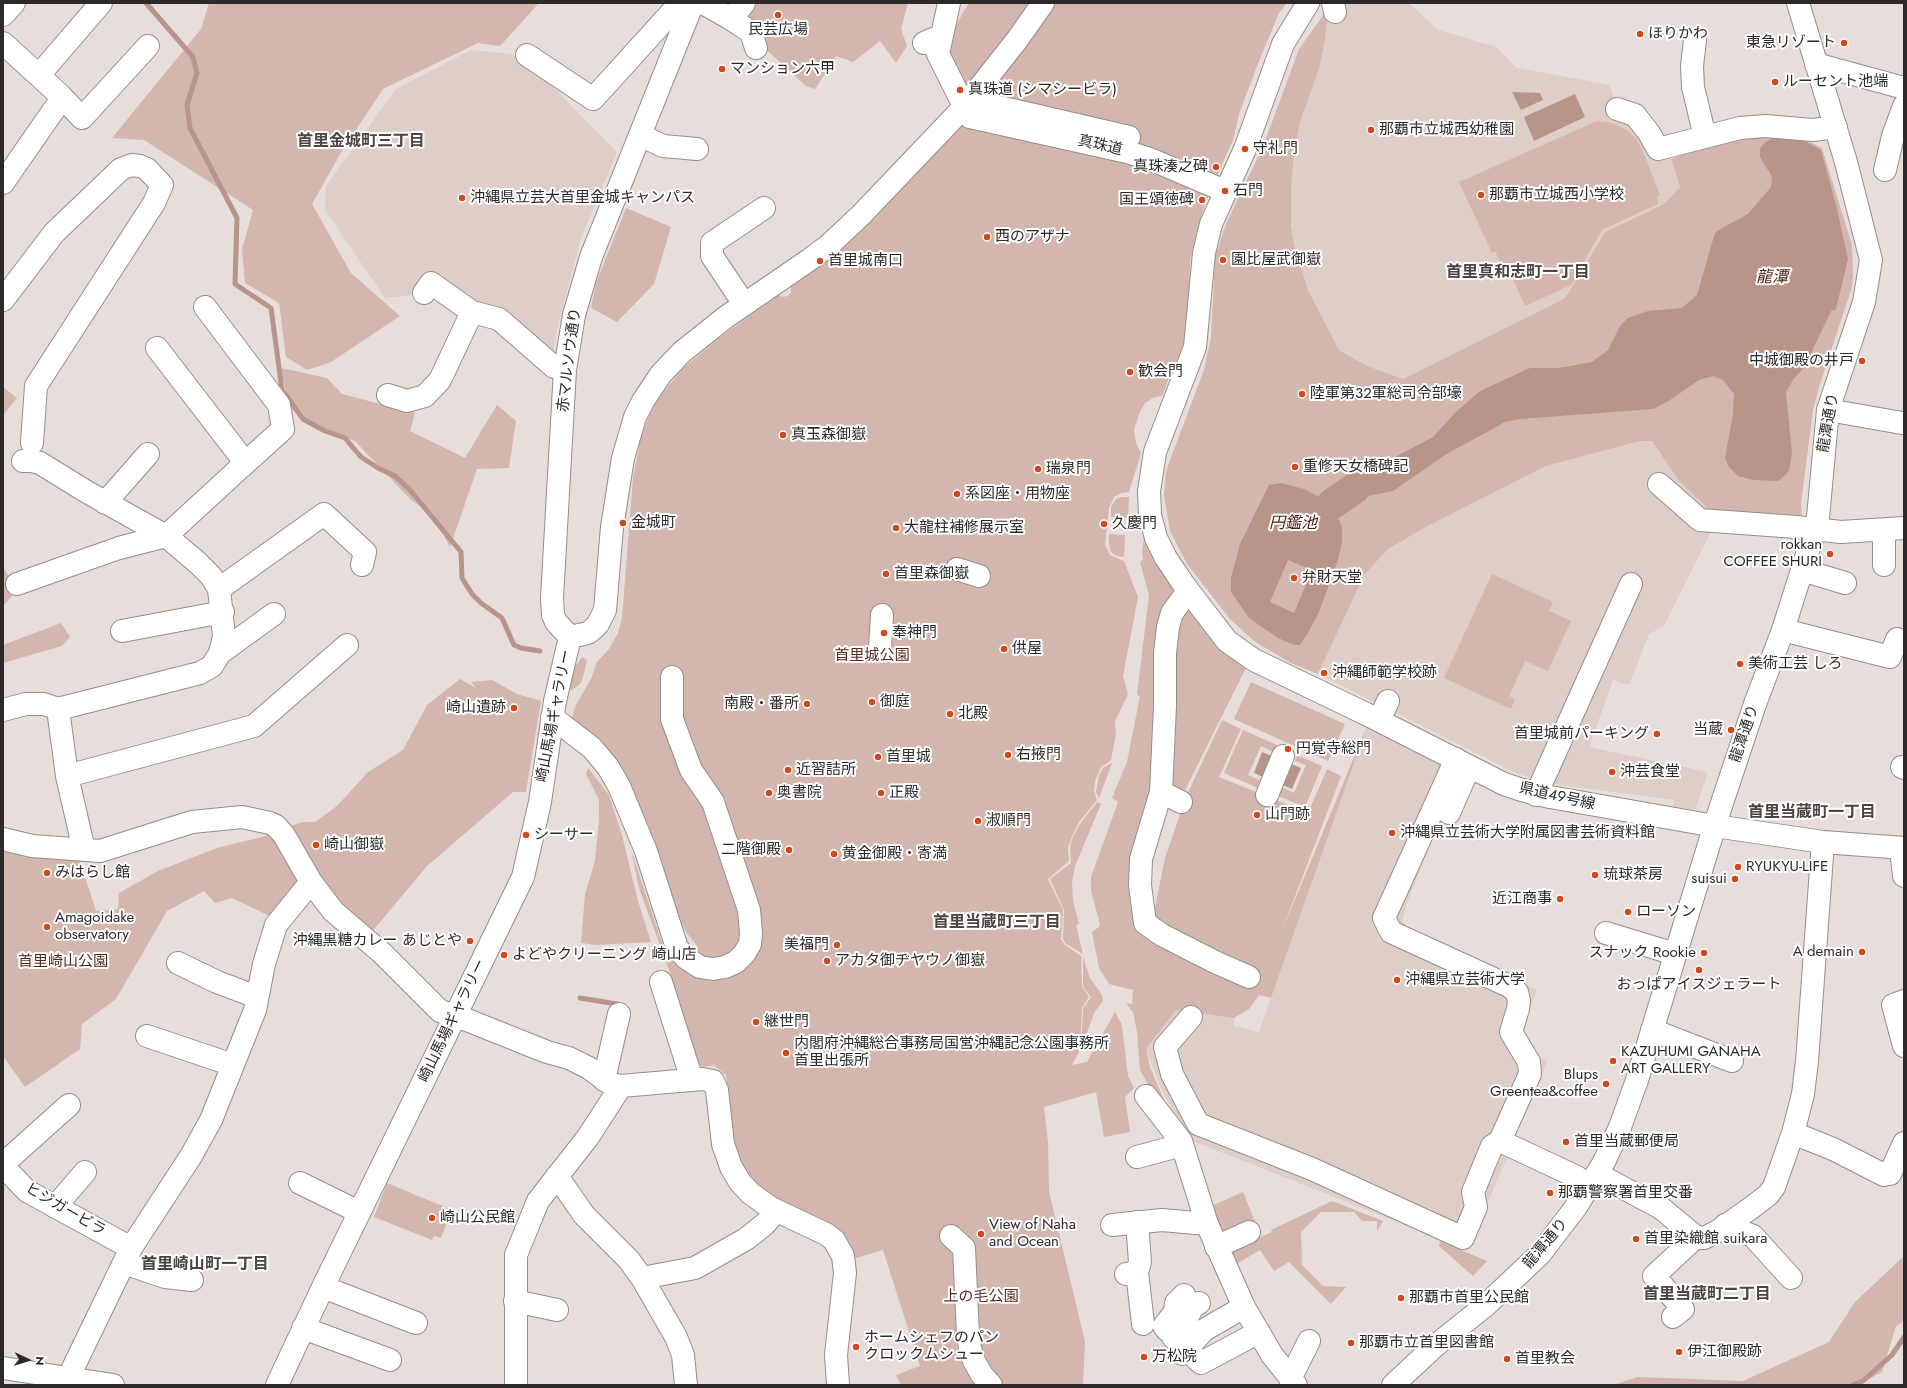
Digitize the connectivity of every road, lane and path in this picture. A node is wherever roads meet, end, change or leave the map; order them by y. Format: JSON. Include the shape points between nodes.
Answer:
{"nodes":[{"id":1,"x":14,"y":3,"type":"edge"},
{"id":2,"x":101,"y":3,"type":"edge"},
{"id":3,"x":680,"y":3,"type":"edge"},
{"id":4,"x":693,"y":3,"type":"edge"},
{"id":5,"x":703,"y":3,"type":"edge"},
{"id":6,"x":950,"y":3,"type":"edge"},
{"id":7,"x":957,"y":3,"type":"edge"},
{"id":8,"x":1043,"y":3,"type":"edge"},
{"id":9,"x":1308,"y":3,"type":"edge"},
{"id":10,"x":1798,"y":3,"type":"edge"},
{"id":11,"x":737,"y":11,"type":"edge"},
{"id":12,"x":3,"y":15,"type":"edge"},
{"id":13,"x":1694,"y":40,"type":"dead end"},
{"id":14,"x":935,"y":42,"type":"junction"},
{"id":15,"x":148,"y":46,"type":"dead end"},
{"id":16,"x":756,"y":48,"type":"dead end"},
{"id":17,"x":6,"y":54,"type":"edge"},
{"id":18,"x":527,"y":55,"type":"dead end"},
{"id":19,"x":1816,"y":64,"type":"junction"},
{"id":20,"x":39,"y":75,"type":"junction"},
{"id":21,"x":1904,"y":88,"type":"edge"},
{"id":22,"x":60,"y":95,"type":"junction"},
{"id":23,"x":966,"y":105,"type":"junction"},
{"id":24,"x":1904,"y":106,"type":"edge"},
{"id":25,"x":1617,"y":108,"type":"dead end"},
{"id":26,"x":1836,"y":127,"type":"junction"},
{"id":27,"x":640,"y":135,"type":"junction"},
{"id":28,"x":1129,"y":137,"type":"dead end"},
{"id":29,"x":1705,"y":137,"type":"junction"},
{"id":30,"x":697,"y":149,"type":"dead end"},
{"id":31,"x":1885,"y":170,"type":"dead end"},
{"id":32,"x":3,"y":183,"type":"edge"},
{"id":33,"x":1226,"y":191,"type":"junction"},
{"id":34,"x":764,"y":208,"type":"dead end"},
{"id":35,"x":424,"y":293,"type":"dead end"},
{"id":36,"x":3,"y":300,"type":"edge"},
{"id":37,"x":744,"y":304,"type":"junction"},
{"id":38,"x":205,"y":307,"type":"dead end"},
{"id":39,"x":472,"y":312,"type":"junction"},
{"id":40,"x":157,"y":348,"type":"dead end"},
{"id":41,"x":566,"y":370,"type":"junction"},
{"id":42,"x":388,"y":395,"type":"dead end"},
{"id":43,"x":1828,"y":410,"type":"junction"},
{"id":44,"x":1902,"y":424,"type":"dead end"},
{"id":45,"x":148,"y":454,"type":"dead end"},
{"id":46,"x":241,"y":467,"type":"junction"},
{"id":47,"x":1659,"y":484,"type":"dead end"},
{"id":48,"x":105,"y":503,"type":"junction"},
{"id":49,"x":1815,"y":529,"type":"junction"},
{"id":50,"x":1894,"y":529,"type":"edge"},
{"id":51,"x":166,"y":536,"type":"junction"},
{"id":52,"x":362,"y":565,"type":"dead end"},
{"id":53,"x":1884,"y":565,"type":"dead end"},
{"id":54,"x":957,"y":569,"type":"dead end"},
{"id":55,"x":1802,"y":570,"type":"junction"},
{"id":56,"x":979,"y":576,"type":"dead end"},
{"id":57,"x":1845,"y":583,"type":"dead end"},
{"id":58,"x":17,"y":584,"type":"dead end"},
{"id":59,"x":1631,"y":584,"type":"dead end"},
{"id":60,"x":219,"y":590,"type":"junction"},
{"id":61,"x":1188,"y":591,"type":"junction"},
{"id":62,"x":223,"y":612,"type":"junction"},
{"id":63,"x":274,"y":614,"type":"dead end"},
{"id":64,"x":882,"y":615,"type":"dead end"},
{"id":65,"x":1783,"y":630,"type":"junction"},
{"id":66,"x":122,"y":631,"type":"dead end"},
{"id":67,"x":570,"y":637,"type":"junction"},
{"id":68,"x":1897,"y":639,"type":"dead end"},
{"id":69,"x":347,"y":645,"type":"dead end"},
{"id":70,"x":880,"y":648,"type":"dead end"},
{"id":71,"x":220,"y":653,"type":"junction"},
{"id":72,"x":672,"y":677,"type":"dead end"},
{"id":73,"x":58,"y":709,"type":"junction"},
{"id":74,"x":3,"y":710,"type":"edge"},
{"id":75,"x":552,"y":717,"type":"junction"},
{"id":76,"x":1283,"y":756,"type":"dead end"},
{"id":77,"x":1463,"y":762,"type":"junction"},
{"id":78,"x":67,"y":776,"type":"junction"},
{"id":79,"x":1269,"y":790,"type":"dead end"},
{"id":80,"x":1161,"y":792,"type":"junction"},
{"id":81,"x":1536,"y":795,"type":"junction"},
{"id":82,"x":1181,"y":802,"type":"dead end"},
{"id":83,"x":1449,"y":813,"type":"dead end"},
{"id":84,"x":1715,"y":826,"type":"junction"},
{"id":85,"x":3,"y":839,"type":"edge"},
{"id":86,"x":1823,"y":842,"type":"junction"},
{"id":87,"x":1903,"y":848,"type":"edge"},
{"id":88,"x":84,"y":850,"type":"junction"},
{"id":89,"x":1904,"y":876,"type":"edge"},
{"id":90,"x":311,"y":882,"type":"junction"},
{"id":91,"x":1606,"y":933,"type":"dead end"},
{"id":92,"x":1675,"y":954,"type":"junction"},
{"id":93,"x":178,"y":963,"type":"dead end"},
{"id":94,"x":1249,"y":977,"type":"dead end"},
{"id":95,"x":661,"y":982,"type":"dead end"},
{"id":96,"x":257,"y":997,"type":"junction"},
{"id":97,"x":1904,"y":1001,"type":"edge"},
{"id":98,"x":619,"y":1014,"type":"dead end"},
{"id":99,"x":455,"y":1016,"type":"junction"},
{"id":100,"x":1191,"y":1017,"type":"dead end"},
{"id":101,"x":1652,"y":1030,"type":"junction"},
{"id":102,"x":147,"y":1036,"type":"dead end"},
{"id":103,"x":1904,"y":1046,"type":"edge"},
{"id":104,"x":1732,"y":1061,"type":"dead end"},
{"id":105,"x":233,"y":1066,"type":"junction"},
{"id":106,"x":692,"y":1080,"type":"junction"},
{"id":107,"x":612,"y":1083,"type":"junction"},
{"id":108,"x":1146,"y":1096,"type":"dead end"},
{"id":109,"x":69,"y":1104,"type":"dead end"},
{"id":110,"x":1793,"y":1133,"type":"junction"},
{"id":111,"x":1182,"y":1143,"type":"junction"},
{"id":112,"x":1904,"y":1143,"type":"edge"},
{"id":113,"x":1506,"y":1144,"type":"junction"},
{"id":114,"x":1137,"y":1157,"type":"dead end"},
{"id":115,"x":3,"y":1165,"type":"edge"},
{"id":116,"x":85,"y":1172,"type":"dead end"},
{"id":117,"x":557,"y":1176,"type":"junction"},
{"id":118,"x":1587,"y":1176,"type":"junction"},
{"id":119,"x":300,"y":1184,"type":"dead end"},
{"id":120,"x":55,"y":1207,"type":"junction"},
{"id":121,"x":776,"y":1211,"type":"junction"},
{"id":122,"x":359,"y":1212,"type":"junction"},
{"id":123,"x":1137,"y":1222,"type":"junction"},
{"id":124,"x":1207,"y":1224,"type":"junction"},
{"id":125,"x":1112,"y":1225,"type":"dead end"},
{"id":126,"x":1724,"y":1225,"type":"junction"},
{"id":127,"x":1249,"y":1232,"type":"dead end"},
{"id":128,"x":951,"y":1236,"type":"dead end"},
{"id":129,"x":1696,"y":1237,"type":"junction"},
{"id":130,"x":1216,"y":1247,"type":"junction"},
{"id":131,"x":127,"y":1255,"type":"junction"},
{"id":132,"x":642,"y":1278,"type":"junction"},
{"id":133,"x":1791,"y":1278,"type":"dead end"},
{"id":134,"x":192,"y":1280,"type":"dead end"},
{"id":135,"x":323,"y":1287,"type":"junction"},
{"id":136,"x":1191,"y":1299,"type":"dead end"},
{"id":137,"x":515,"y":1301,"type":"junction"},
{"id":138,"x":1244,"y":1307,"type":"junction"},
{"id":139,"x":558,"y":1310,"type":"dead end"},
{"id":140,"x":1685,"y":1310,"type":"dead end"},
{"id":141,"x":416,"y":1323,"type":"dead end"},
{"id":142,"x":1143,"y":1324,"type":"dead end"},
{"id":143,"x":303,"y":1328,"type":"junction"},
{"id":144,"x":1258,"y":1332,"type":"junction"},
{"id":145,"x":1309,"y":1341,"type":"dead end"},
{"id":146,"x":1180,"y":1347,"type":"junction"},
{"id":147,"x":390,"y":1360,"type":"dead end"},
{"id":148,"x":3,"y":1368,"type":"edge"},
{"id":149,"x":70,"y":1378,"type":"junction"},
{"id":150,"x":1293,"y":1382,"type":"edge"},
{"id":151,"x":101,"y":1384,"type":"edge"},
{"id":152,"x":277,"y":1385,"type":"edge"},
{"id":153,"x":516,"y":1385,"type":"edge"},
{"id":154,"x":686,"y":1385,"type":"edge"},
{"id":155,"x":838,"y":1385,"type":"edge"},
{"id":156,"x":991,"y":1385,"type":"edge"},
{"id":157,"x":1393,"y":1385,"type":"edge"}],
"edges":[{"from":1,"to":12,"type":"street"},
{"from":2,"to":20,"type":"street"},
{"from":3,"to":18,"type":"street","via":[[593,99]]},
{"from":4,"to":27,"type":"street","name":"赤マルソウ通り"},
{"from":5,"to":11,"type":"street"},
{"from":6,"to":14,"type":"street"},
{"from":7,"to":14,"type":"street"},
{"from":8,"to":23,"type":"street"},
{"from":9,"to":33,"type":"street","name":"県道49号線","via":[[1283,44],[1245,149]]},
{"from":10,"to":19,"type":"street","name":"龍潭通り"},
{"from":11,"to":16,"type":"street","via":[[751,32]]},
{"from":13,"to":29,"type":"street","via":[[1693,87]]},
{"from":14,"to":23,"type":"street"},
{"from":15,"to":22,"type":"street","via":[[82,118]]},
{"from":17,"to":20,"type":"street"},
{"from":19,"to":21,"type":"street"},
{"from":19,"to":26,"type":"street","name":"龍潭通り"},
{"from":20,"to":22,"type":"street"},
{"from":22,"to":32,"type":"street","via":[[60,102]]},
{"from":23,"to":28,"type":"street"},
{"from":23,"to":33,"type":"street","name":"真珠道","via":[[1150,159]]},
{"from":23,"to":37,"type":"street","via":[[844,231],[809,260]]},
{"from":24,"to":31,"type":"street","via":[[1893,136]]},
{"from":25,"to":29,"type":"street","via":[[1635,115],[1649,132],[1658,149]]},
{"from":26,"to":29,"type":"street","via":[[1813,130],[1760,126]]},
{"from":26,"to":43,"type":"street","name":"龍潭通り","via":[[1865,231],[1871,267],[1864,302]]},
{"from":27,"to":30,"type":"street","via":[[663,146]]},
{"from":27,"to":41,"type":"street","name":"赤マルソウ通り","via":[[586,272],[574,315]]},
{"from":33,"to":61,"type":"street","name":"県道49号線","via":[[1211,224],[1204,253],[1195,348],[1155,452],[1149,491],[1150,515],[1156,538]]},
{"from":34,"to":37,"type":"street","via":[[712,243],[712,256]]},
{"from":35,"to":39,"type":"street","via":[[431,283]]},
{"from":36,"to":48,"type":"street","via":[[54,233],[121,169],[132,165],[146,168],[162,185],[154,204],[36,386],[28,452],[40,463]]},
{"from":37,"to":67,"type":"street","via":[[671,362],[643,401],[628,436],[619,476],[605,610],[598,624],[588,633]]},
{"from":38,"to":46,"type":"street","via":[[279,405],[283,429]]},
{"from":39,"to":41,"type":"street","via":[[499,319],[554,367]]},
{"from":39,"to":42,"type":"street","via":[[440,380],[424,396],[407,400]]},
{"from":40,"to":46,"type":"street","via":[[241,457]]},
{"from":41,"to":67,"type":"street","name":"赤マルソウ通り","via":[[552,598],[556,622]]},
{"from":43,"to":44,"type":"street"},
{"from":43,"to":49,"type":"street","name":"龍潭通り"},
{"from":45,"to":48,"type":"street"},
{"from":46,"to":51,"type":"street"},
{"from":47,"to":49,"type":"street","via":[[1700,520]]},
{"from":48,"to":51,"type":"street"},
{"from":49,"to":50,"type":"street","via":[[1841,532]]},
{"from":49,"to":55,"type":"street","name":"龍潭通り"},
{"from":50,"to":53,"type":"street"},
{"from":51,"to":58,"type":"street","via":[[119,548]]},
{"from":51,"to":60,"type":"street","via":[[211,576]]},
{"from":52,"to":60,"type":"street","via":[[365,552],[324,514]]},
{"from":54,"to":56,"type":"street"},
{"from":55,"to":57,"type":"street"},
{"from":55,"to":65,"type":"street","name":"龍潭通り"},
{"from":59,"to":81,"type":"street"},
{"from":60,"to":62,"type":"street"},
{"from":61,"to":77,"type":"street","name":"県道49号線","via":[[1223,637],[1244,654],[1378,712]]},
{"from":61,"to":80,"type":"street","via":[[1172,613],[1168,627]]},
{"from":62,"to":66,"type":"street"},
{"from":62,"to":71,"type":"street","via":[[224,636]]},
{"from":63,"to":71,"type":"street"},
{"from":64,"to":70,"type":"street"},
{"from":65,"to":68,"type":"street","via":[[1890,657]]},
{"from":65,"to":84,"type":"street","name":"龍潭通り","via":[[1755,704]]},
{"from":67,"to":75,"type":"street","name":"崎山馬場ギャラリー"},
{"from":69,"to":78,"type":"street","via":[[254,726]]},
{"from":71,"to":73,"type":"street","via":[[212,666],[200,673]]},
{"from":72,"to":75,"type":"street","via":[[672,719],[691,770],[713,802],[749,910],[750,944],[736,962],[725,967],[700,967],[677,948],[646,851],[619,786],[608,767],[592,748]]},
{"from":73,"to":74,"type":"street","via":[[44,704],[26,704]]},
{"from":73,"to":78,"type":"street"},
{"from":75,"to":99,"type":"street","name":"崎山馬場ギャラリー","via":[[540,802],[523,877]]},
{"from":76,"to":79,"type":"street"},
{"from":77,"to":81,"type":"street","name":"県道49号線","via":[[1504,784]]},
{"from":77,"to":83,"type":"street"},
{"from":77,"to":113,"type":"street","via":[[1384,918],[1391,932],[1517,992],[1518,1009],[1511,1032],[1529,1062],[1530,1074]]},
{"from":78,"to":88,"type":"street"},
{"from":80,"to":82,"type":"street"},
{"from":80,"to":94,"type":"street","via":[[1141,858],[1140,885],[1145,923],[1162,935]]},
{"from":81,"to":84,"type":"street","name":"県道49号線"},
{"from":84,"to":86,"type":"street","name":"県道49号線"},
{"from":84,"to":92,"type":"street","name":"龍潭通り"},
{"from":85,"to":88,"type":"street","via":[[32,846]]},
{"from":86,"to":87,"type":"street","name":"県道49号線"},
{"from":86,"to":110,"type":"street","via":[[1807,1061],[1803,1094]]},
{"from":87,"to":89,"type":"street"},
{"from":88,"to":90,"type":"street","via":[[100,850],[192,822],[235,817],[254,818],[270,823],[280,830]]},
{"from":90,"to":96,"type":"street","via":[[276,925]]},
{"from":90,"to":99,"type":"street","via":[[333,911],[383,954],[436,1008]]},
{"from":91,"to":92,"type":"street"},
{"from":92,"to":101,"type":"street","name":"龍潭通り"},
{"from":93,"to":96,"type":"street","via":[[217,982]]},
{"from":95,"to":106,"type":"street"},
{"from":96,"to":105,"type":"street"},
{"from":97,"to":103,"type":"street","via":[[1893,1005]]},
{"from":98,"to":107,"type":"street"},
{"from":99,"to":107,"type":"street","via":[[569,1058]]},
{"from":99,"to":122,"type":"street","name":"崎山馬場ギャラリー"},
{"from":100,"to":113,"type":"street","via":[[1165,1047],[1172,1074],[1198,1124],[1312,1169],[1463,1238],[1476,1207],[1472,1192],[1492,1146]]},
{"from":101,"to":104,"type":"street"},
{"from":101,"to":118,"type":"street","name":"龍潭通り","via":[[1610,1150]]},
{"from":102,"to":105,"type":"street"},
{"from":105,"to":131,"type":"street","via":[[211,1120],[191,1156]]},
{"from":106,"to":107,"type":"street"},
{"from":106,"to":121,"type":"street","via":[[708,1079],[715,1084],[723,1144],[731,1167],[750,1193]]},
{"from":107,"to":117,"type":"street","via":[[588,1137]]},
{"from":108,"to":111,"type":"street"},
{"from":109,"to":115,"type":"street"},
{"from":110,"to":112,"type":"street","via":[[1833,1148],[1884,1175],[1890,1174]]},
{"from":110,"to":126,"type":"street","via":[[1774,1187],[1751,1208]]},
{"from":111,"to":114,"type":"street"},
{"from":111,"to":124,"type":"street"},
{"from":113,"to":118,"type":"street"},
{"from":115,"to":120,"type":"street","name":"ヒジガービラ","via":[[27,1191]]},
{"from":116,"to":120,"type":"street"},
{"from":117,"to":132,"type":"street","via":[[584,1215],[629,1260]]},
{"from":117,"to":137,"type":"street","via":[[535,1206],[516,1255]]},
{"from":118,"to":129,"type":"street","via":[[1661,1208]]},
{"from":118,"to":157,"type":"street","name":"龍潭通り","via":[[1576,1207],[1540,1254],[1491,1302],[1430,1350]]},
{"from":119,"to":122,"type":"street"},
{"from":120,"to":131,"type":"street","name":"ヒジガービラ"},
{"from":121,"to":132,"type":"street","via":[[746,1239],[695,1268]]},
{"from":121,"to":155,"type":"street","via":[[826,1234],[834,1240],[843,1256],[846,1273],[836,1355]]},
{"from":122,"to":135,"type":"street","name":"崎山馬場ギャラリー"},
{"from":123,"to":124,"type":"street","via":[[1162,1220]]},
{"from":123,"to":125,"type":"street"},
{"from":123,"to":142,"type":"street","via":[[1140,1262],[1132,1273]]},
{"from":124,"to":130,"type":"street"},
{"from":126,"to":129,"type":"street","via":[[1704,1238]]},
{"from":126,"to":133,"type":"street","via":[[1753,1236]]},
{"from":127,"to":130,"type":"street"},
{"from":128,"to":156,"type":"street","via":[[964,1248],[970,1348],[982,1375]]},
{"from":129,"to":140,"type":"street","via":[[1654,1276]]},
{"from":130,"to":138,"type":"street","via":[[1229,1289]]},
{"from":131,"to":134,"type":"street","name":"ヒジガービラ","via":[[165,1276]]},
{"from":131,"to":149,"type":"street"},
{"from":132,"to":154,"type":"street","via":[[683,1355]]},
{"from":135,"to":141,"type":"street"},
{"from":135,"to":143,"type":"street","name":"崎山馬場ギャラリー"},
{"from":136,"to":146,"type":"street","via":[[1193,1306],[1184,1324]]},
{"from":137,"to":139,"type":"street"},
{"from":137,"to":153,"type":"street"},
{"from":138,"to":144,"type":"street"},
{"from":138,"to":146,"type":"street"},
{"from":143,"to":147,"type":"street"},
{"from":143,"to":152,"type":"street","name":"崎山馬場ギャラリー"},
{"from":144,"to":146,"type":"street","via":[[1202,1363]]},
{"from":144,"to":150,"type":"street"},
{"from":145,"to":150,"type":"street"},
{"from":148,"to":149,"type":"street"},
{"from":149,"to":151,"type":"street"}]}
